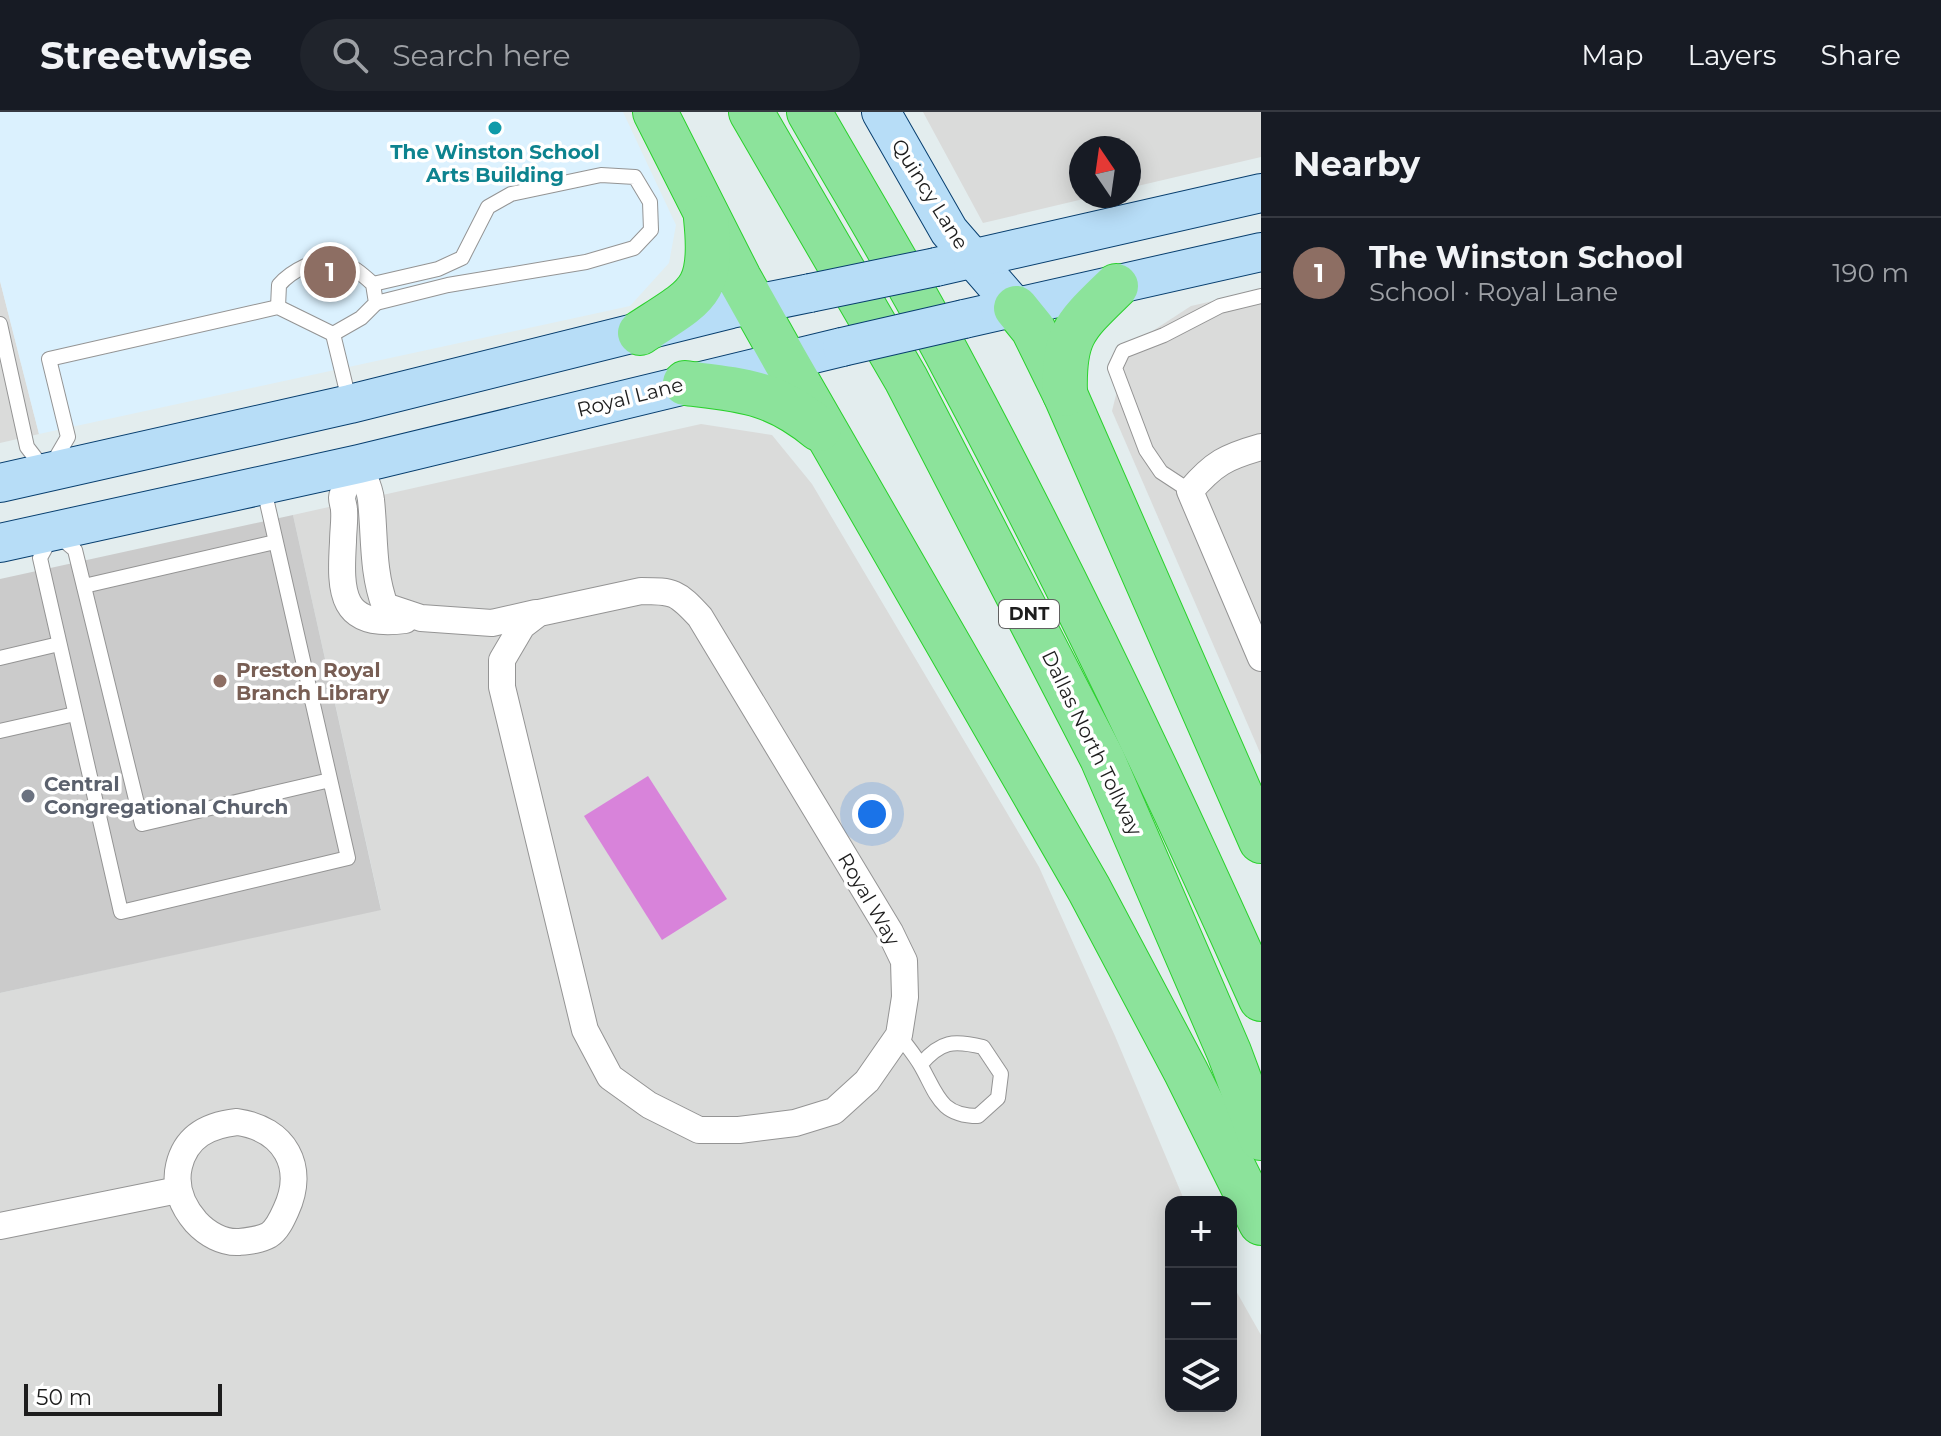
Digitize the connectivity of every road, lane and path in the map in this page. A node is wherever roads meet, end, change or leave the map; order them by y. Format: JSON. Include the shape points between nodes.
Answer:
{"nodes":[{"id":1,"x":655,"y":112,"type":"edge"},
{"id":2,"x":751,"y":112,"type":"edge"},
{"id":3,"x":809,"y":112,"type":"edge"},
{"id":4,"x":881,"y":112,"type":"edge"},
{"id":5,"x":1261,"y":193,"type":"edge"},
{"id":6,"x":705,"y":211,"type":"junction"},
{"id":7,"x":1261,"y":252,"type":"edge"},
{"id":8,"x":953,"y":263,"type":"junction"},
{"id":9,"x":373,"y":284,"type":"junction"},
{"id":10,"x":1116,"y":286,"type":"junction"},
{"id":11,"x":1261,"y":296,"type":"edge"},
{"id":12,"x":376,"y":303,"type":"junction"},
{"id":13,"x":754,"y":305,"type":"junction"},
{"id":14,"x":278,"y":307,"type":"junction"},
{"id":15,"x":1016,"y":308,"type":"junction"},
{"id":16,"x":0,"y":324,"type":"edge"},
{"id":17,"x":640,"y":333,"type":"junction"},
{"id":18,"x":333,"y":334,"type":"junction"},
{"id":19,"x":785,"y":360,"type":"junction"},
{"id":20,"x":685,"y":383,"type":"junction"},
{"id":21,"x":1065,"y":394,"type":"junction"},
{"id":22,"x":350,"y":404,"type":"junction"},
{"id":23,"x":830,"y":438,"type":"junction"},
{"id":24,"x":1261,"y":447,"type":"edge"},
{"id":25,"x":359,"y":464,"type":"junction"},
{"id":26,"x":47,"y":473,"type":"junction"},
{"id":27,"x":0,"y":483,"type":"edge"},
{"id":28,"x":263,"y":484,"type":"junction"},
{"id":29,"x":1190,"y":491,"type":"junction"},
{"id":30,"x":54,"y":532,"type":"junction"},
{"id":31,"x":275,"y":542,"type":"junction"},
{"id":32,"x":0,"y":543,"type":"edge"},
{"id":33,"x":84,"y":586,"type":"junction"},
{"id":34,"x":539,"y":613,"type":"junction"},
{"id":35,"x":421,"y":618,"type":"junction"},
{"id":36,"x":59,"y":644,"type":"junction"},
{"id":37,"x":0,"y":658,"type":"edge"},
{"id":38,"x":1261,"y":658,"type":"edge"},
{"id":39,"x":75,"y":714,"type":"junction"},
{"id":40,"x":0,"y":731,"type":"edge"},
{"id":41,"x":330,"y":780,"type":"junction"},
{"id":42,"x":1261,"y":841,"type":"edge"},
{"id":43,"x":1261,"y":999,"type":"edge"},
{"id":44,"x":899,"y":1035,"type":"junction"},
{"id":45,"x":921,"y":1064,"type":"junction"},
{"id":46,"x":1261,"y":1138,"type":"edge"},
{"id":47,"x":178,"y":1190,"type":"junction"},
{"id":48,"x":1261,"y":1223,"type":"edge"},
{"id":49,"x":0,"y":1226,"type":"edge"}],
"edges":[{"from":1,"to":6,"type":"highway"},
{"from":2,"to":46,"type":"highway","name":"Dallas North Tollway","number":"DNT","via":[[906,379],[1102,758]]},
{"from":3,"to":43,"type":"highway","number":"DNT","via":[[952,362],[1033,518],[1116,682]]},
{"from":4,"to":8,"type":"main road","name":"Quincy Lane","via":[[949,231]]},
{"from":5,"to":8,"type":"main road"},
{"from":6,"to":13,"type":"highway"},
{"from":6,"to":17,"type":"highway","via":[[710,254],[700,286],[690,301]]},
{"from":7,"to":10,"type":"main road","name":"Royal Lane"},
{"from":8,"to":13,"type":"main road","bridge":true},
{"from":8,"to":15,"type":"main road","name":"Quincy Lane"},
{"from":9,"to":12,"type":"lane"},
{"from":9,"to":12,"type":"lane","via":[[462,258],[488,207],[511,194],[601,175],[624,176],[635,177],[650,202],[651,230],[634,248]]},
{"from":9,"to":14,"type":"lane","via":[[334,260],[305,265],[279,285]]},
{"from":10,"to":15,"type":"main road","name":"Royal Lane"},
{"from":10,"to":21,"type":"highway","via":[[1070,337]]},
{"from":11,"to":29,"type":"lane","via":[[1220,306],[1123,351],[1115,368],[1146,450],[1161,472]]},
{"from":12,"to":18,"type":"lane"},
{"from":13,"to":17,"type":"main road"},
{"from":13,"to":19,"type":"highway"},
{"from":14,"to":18,"type":"lane"},
{"from":14,"to":26,"type":"lane","via":[[49,359],[68,437]]},
{"from":15,"to":19,"type":"main road","name":"Royal Lane","bridge":true},
{"from":15,"to":21,"type":"highway","via":[[1033,329]]},
{"from":16,"to":26,"type":"lane","via":[[27,447]]},
{"from":17,"to":22,"type":"main road"},
{"from":18,"to":22,"type":"lane"},
{"from":19,"to":20,"type":"main road","name":"Royal Lane"},
{"from":19,"to":23,"type":"highway"},
{"from":20,"to":23,"type":"highway","via":[[763,395],[796,410]]},
{"from":20,"to":25,"type":"main road","name":"Royal Lane"},
{"from":21,"to":42,"type":"highway"},
{"from":22,"to":25,"type":"main road"},
{"from":22,"to":26,"type":"main road"},
{"from":23,"to":48,"type":"highway","via":[[1089,889]]},
{"from":24,"to":29,"type":"street","via":[[1229,456]]},
{"from":25,"to":28,"type":"main road","name":"Royal Lane"},
{"from":25,"to":35,"type":"street","name":"Royal Way","via":[[371,497],[373,561],[385,606]]},
{"from":25,"to":35,"type":"street","name":"Royal Way","via":[[342,496],[344,594],[361,616],[392,622]]},
{"from":26,"to":27,"type":"main road"},
{"from":26,"to":30,"type":"main road"},
{"from":28,"to":30,"type":"main road","name":"Royal Lane"},
{"from":28,"to":31,"type":"lane"},
{"from":29,"to":38,"type":"street"},
{"from":30,"to":32,"type":"main road","name":"Royal Lane"},
{"from":30,"to":33,"type":"lane","via":[[75,550]]},
{"from":30,"to":36,"type":"lane","via":[[40,558]]},
{"from":31,"to":33,"type":"lane"},
{"from":31,"to":41,"type":"lane"},
{"from":33,"to":41,"type":"lane","via":[[142,824]]},
{"from":34,"to":35,"type":"street","name":"Royal Way","via":[[492,623]]},
{"from":34,"to":44,"type":"street","name":"Royal Way","via":[[664,591],[681,596],[700,617],[904,961]]},
{"from":34,"to":44,"type":"street","name":"Royal Way","via":[[522,626],[502,660],[502,687],[585,1030],[610,1077],[649,1105],[699,1130],[795,1123],[834,1111],[867,1081]]},
{"from":36,"to":37,"type":"lane"},
{"from":36,"to":39,"type":"lane"},
{"from":39,"to":40,"type":"lane"},
{"from":39,"to":41,"type":"lane","via":[[121,912],[348,858]]},
{"from":44,"to":45,"type":"lane"},
{"from":45,"to":45,"type":"lane","via":[[935,1097],[960,1116],[978,1116],[998,1098],[1001,1074],[983,1047],[957,1041],[933,1049]]},
{"from":47,"to":47,"type":"street","via":[[177,1175],[188,1146],[203,1130],[218,1124],[257,1125],[290,1155],[295,1192],[276,1228],[255,1240],[231,1243],[215,1237],[188,1212]]},
{"from":47,"to":49,"type":"street"}]}
